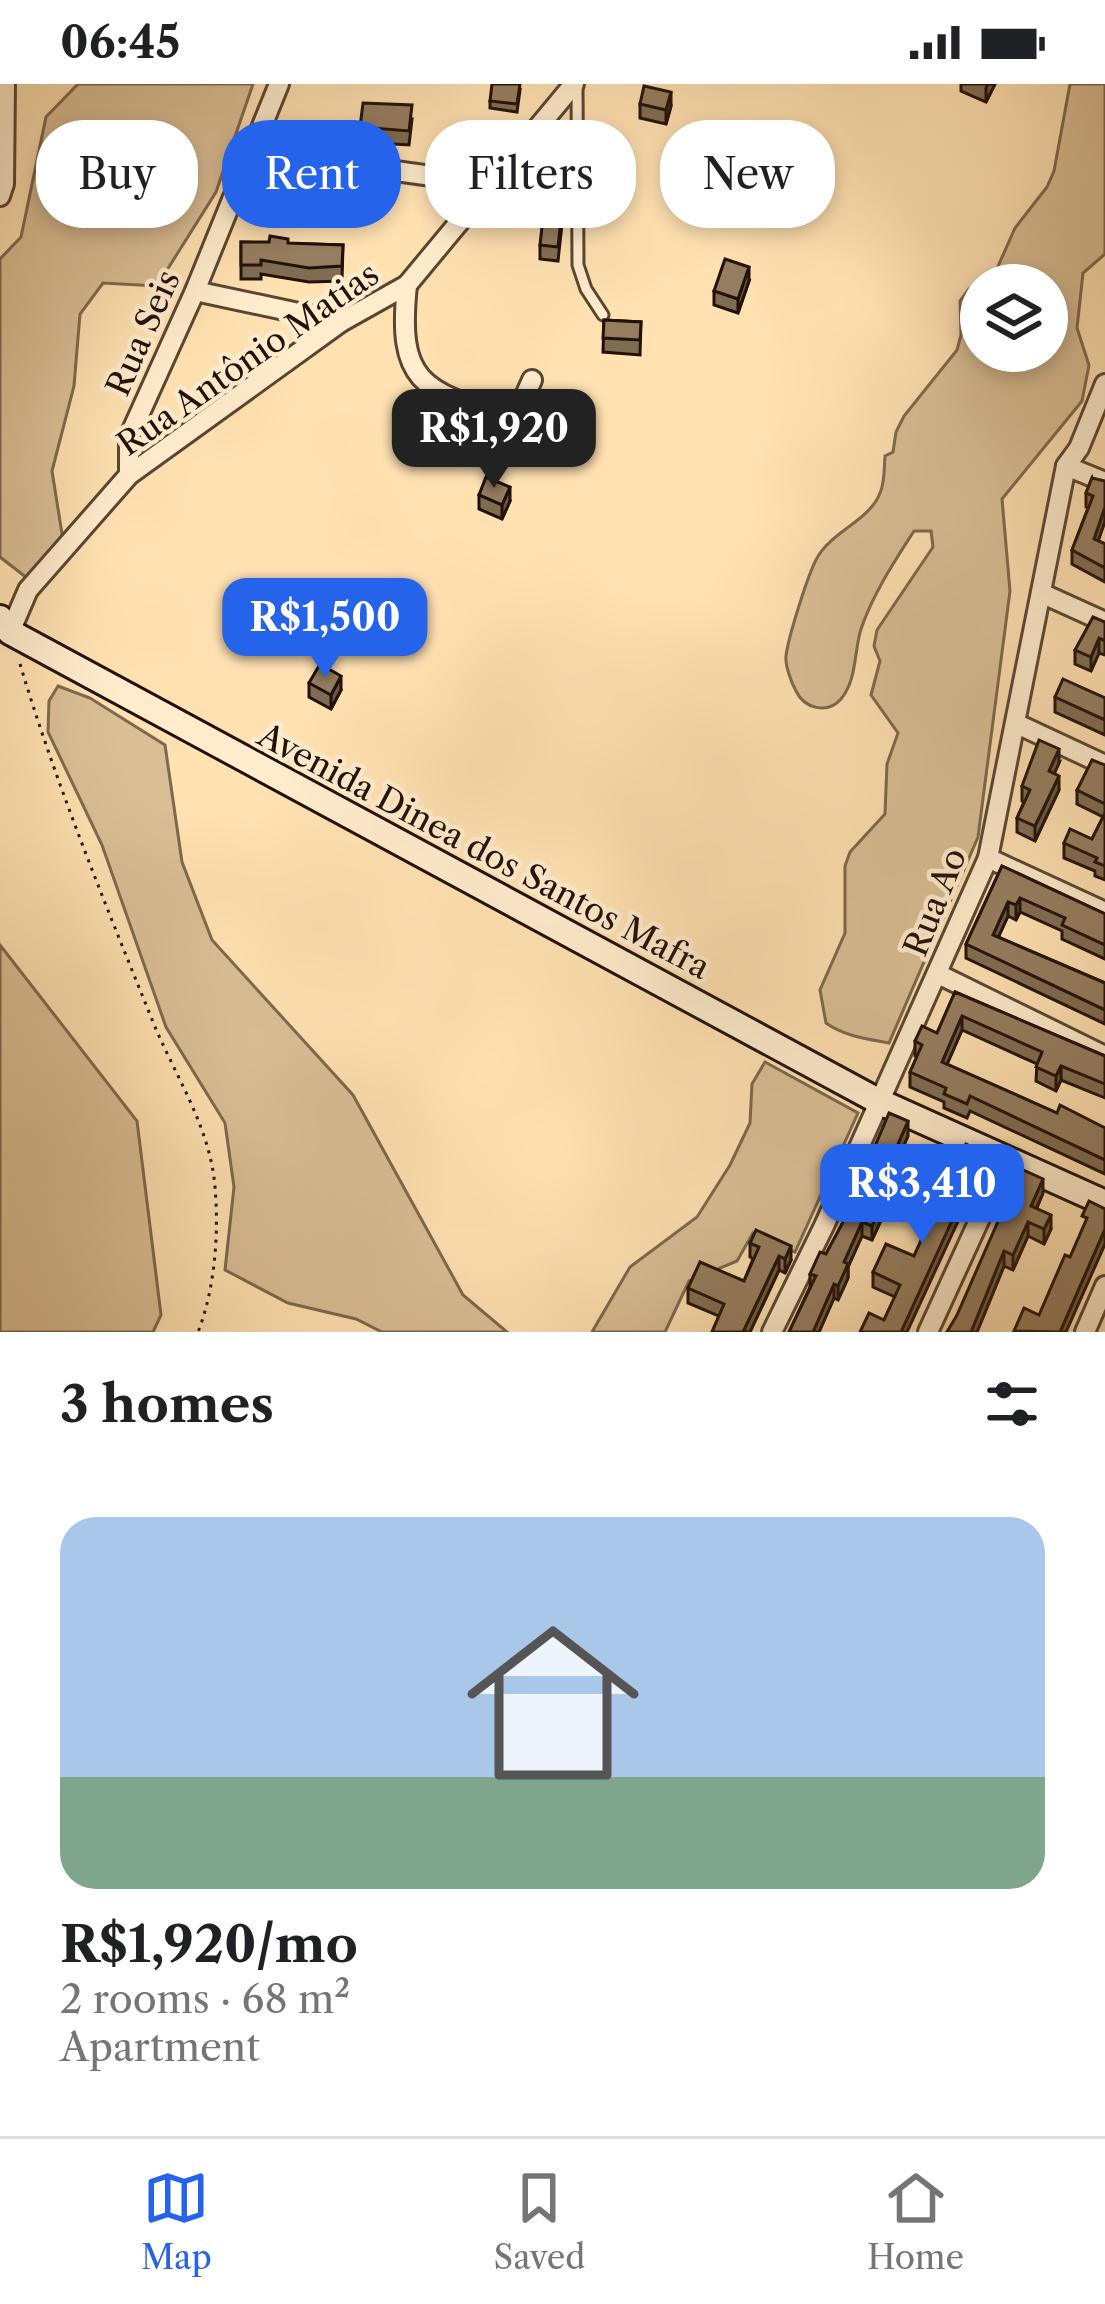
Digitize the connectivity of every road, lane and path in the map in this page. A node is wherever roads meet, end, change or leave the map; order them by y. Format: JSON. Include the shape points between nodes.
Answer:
{"nodes":[{"id":1,"x":5,"y":84,"type":"edge"},
{"id":2,"x":279,"y":84,"type":"edge"},
{"id":3,"x":576,"y":84,"type":"edge"},
{"id":4,"x":264,"y":120,"type":"edge"},
{"id":5,"x":545,"y":120,"type":"edge"},
{"id":6,"x":0,"y":196,"type":"edge"},
{"id":7,"x":222,"y":223,"type":"edge"},
{"id":8,"x":453,"y":228,"type":"edge"},
{"id":9,"x":407,"y":285,"type":"junction"},
{"id":10,"x":194,"y":291,"type":"junction"},
{"id":11,"x":602,"y":315,"type":"edge"},
{"id":12,"x":341,"y":322,"type":"junction"},
{"id":13,"x":532,"y":380,"type":"dead end"},
{"id":14,"x":1105,"y":384,"type":"edge"},
{"id":15,"x":1066,"y":466,"type":"junction"},
{"id":16,"x":129,"y":475,"type":"junction"},
{"id":17,"x":1105,"y":482,"type":"edge"},
{"id":18,"x":1041,"y":593,"type":"junction"},
{"id":19,"x":1105,"y":622,"type":"edge"},
{"id":20,"x":5,"y":625,"type":"edge"},
{"id":21,"x":1016,"y":724,"type":"junction"},
{"id":22,"x":1105,"y":765,"type":"edge"},
{"id":23,"x":988,"y":858,"type":"junction"},
{"id":24,"x":1105,"y":912,"type":"edge"},
{"id":25,"x":938,"y":974,"type":"junction"},
{"id":26,"x":1105,"y":1056,"type":"edge"},
{"id":27,"x":878,"y":1101,"type":"junction"},
{"id":28,"x":1008,"y":1157,"type":"junction"},
{"id":29,"x":1105,"y":1203,"type":"edge"},
{"id":30,"x":1105,"y":1286,"type":"edge"},
{"id":31,"x":198,"y":1332,"type":"edge"},
{"id":32,"x":772,"y":1332,"type":"edge"},
{"id":33,"x":928,"y":1332,"type":"edge"},
{"id":34,"x":1085,"y":1332,"type":"edge"}],
"edges":[{"from":1,"to":6,"type":"street"},
{"from":2,"to":4,"type":"street","name":"Rua Seis"},
{"from":3,"to":5,"type":"street","name":"Rua Antônio Matias"},
{"from":3,"to":11,"type":"lane","via":[[578,265]]},
{"from":7,"to":10,"type":"street","name":"Rua Seis"},
{"from":8,"to":9,"type":"street","name":"Rua Antônio Matias"},
{"from":9,"to":12,"type":"street","name":"Rua Antônio Matias"},
{"from":9,"to":13,"type":"street","via":[[407,351],[430,388],[507,418]]},
{"from":10,"to":12,"type":"street"},
{"from":10,"to":16,"type":"street","name":"Rua Seis","via":[[129,437]]},
{"from":12,"to":16,"type":"street","name":"Rua Antônio Matias"},
{"from":14,"to":15,"type":"street","name":"Rua Ao"},
{"from":15,"to":17,"type":"street"},
{"from":15,"to":18,"type":"street","name":"Rua Ao"},
{"from":16,"to":20,"type":"street","name":"Rua Antônio Matias"},
{"from":18,"to":19,"type":"street"},
{"from":18,"to":21,"type":"street","name":"Rua Ao"},
{"from":20,"to":27,"type":"street","name":"Avenida Dinea dos Santos Mafra"},
{"from":20,"to":31,"type":"path","via":[[153,1022],[202,1127],[215,1186],[213,1271]]},
{"from":21,"to":22,"type":"street"},
{"from":21,"to":23,"type":"street","name":"Rua Ao"},
{"from":23,"to":24,"type":"street"},
{"from":23,"to":25,"type":"street","name":"Rua Ao"},
{"from":25,"to":26,"type":"street"},
{"from":25,"to":27,"type":"street","name":"Rua Ao"},
{"from":27,"to":28,"type":"street","name":"Avenida Dinea dos Santos Mafra"},
{"from":27,"to":32,"type":"street","name":"Rua Ao"},
{"from":28,"to":29,"type":"street","name":"Avenida Dinea dos Santos Mafra"},
{"from":28,"to":33,"type":"street"},
{"from":30,"to":34,"type":"street"}]}
